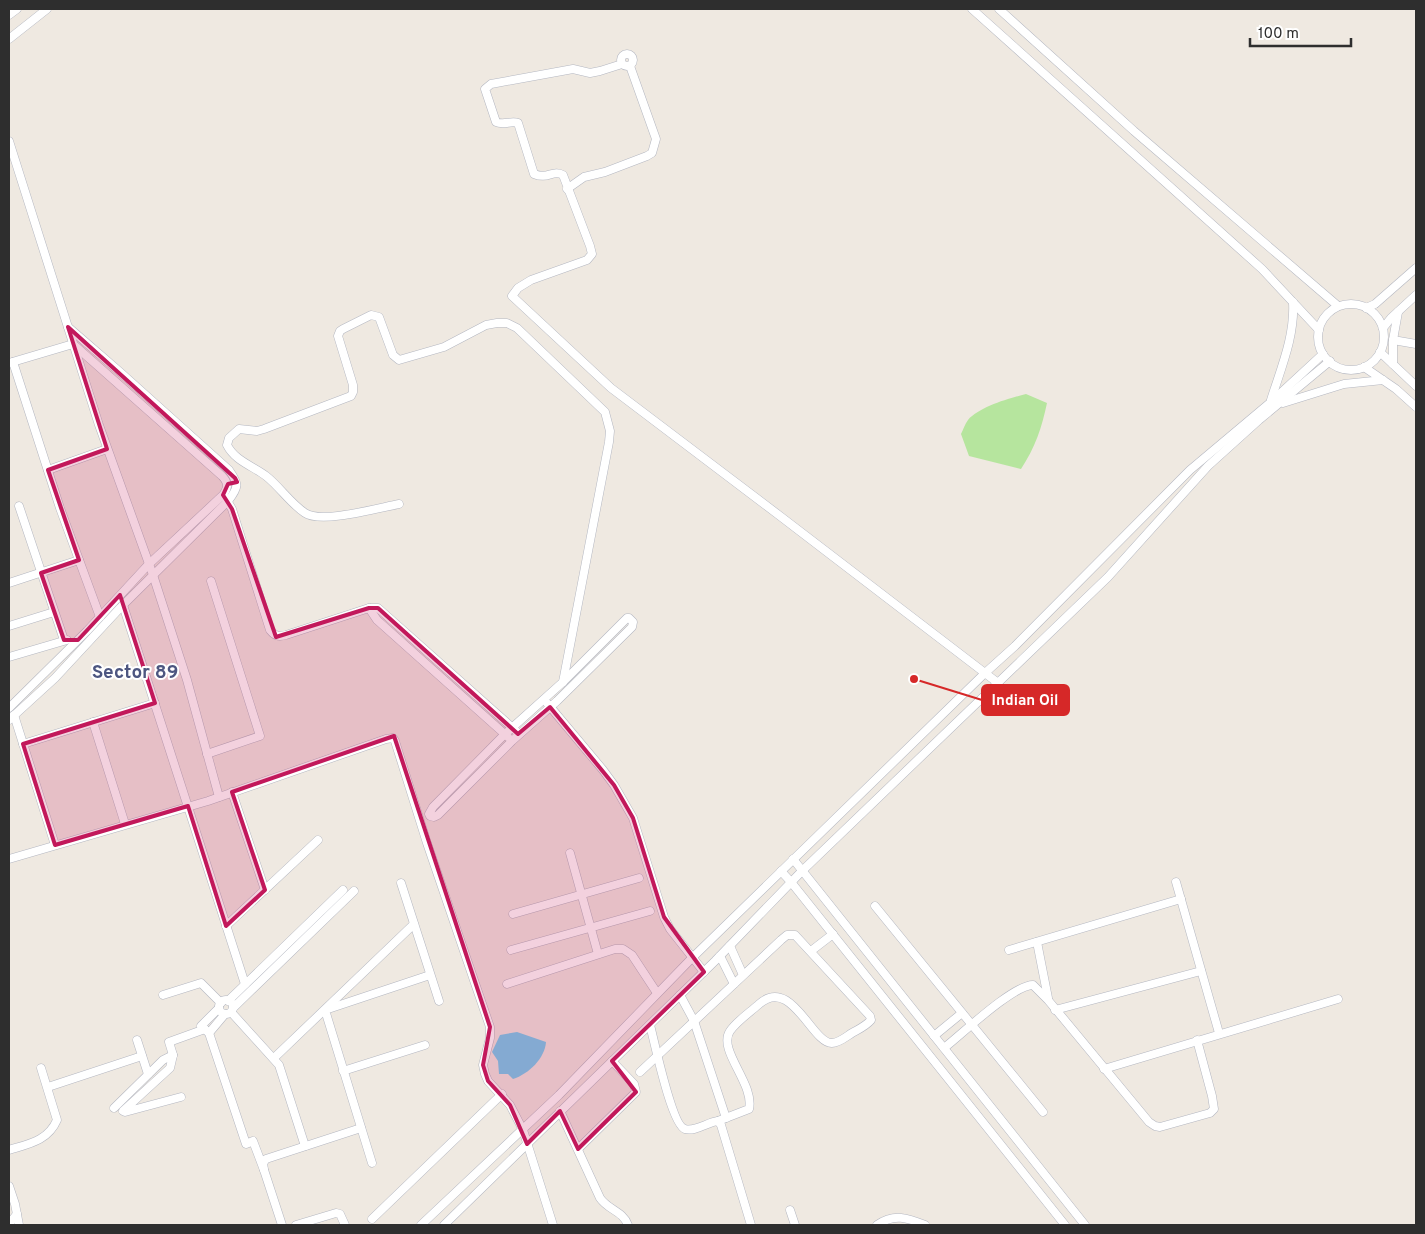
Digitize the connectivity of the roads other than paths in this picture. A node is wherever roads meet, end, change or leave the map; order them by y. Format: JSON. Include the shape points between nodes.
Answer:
{"nodes":[{"id":1,"x":17,"y":9,"type":"edge"},
{"id":2,"x":47,"y":9,"type":"edge"},
{"id":3,"x":972,"y":9,"type":"edge"},
{"id":4,"x":999,"y":9,"type":"edge"},
{"id":5,"x":9,"y":15,"type":"edge"},
{"id":6,"x":9,"y":38,"type":"edge"},
{"id":7,"x":9,"y":141,"type":"edge"},
{"id":8,"x":567,"y":189,"type":"junction"},
{"id":9,"x":1416,"y":268,"type":"edge"},
{"id":10,"x":1416,"y":295,"type":"edge"},
{"id":11,"x":1292,"y":302,"type":"junction"},
{"id":12,"x":1338,"y":306,"type":"junction"},
{"id":13,"x":1366,"y":308,"type":"junction"},
{"id":14,"x":1398,"y":312,"type":"junction"},
{"id":15,"x":68,"y":327,"type":"junction"},
{"id":16,"x":1383,"y":328,"type":"junction"},
{"id":17,"x":1319,"y":330,"type":"junction"},
{"id":18,"x":1393,"y":340,"type":"junction"},
{"id":19,"x":73,"y":344,"type":"junction"},
{"id":20,"x":1416,"y":344,"type":"edge"},
{"id":21,"x":1380,"y":352,"type":"junction"},
{"id":22,"x":1323,"y":354,"type":"junction"},
{"id":23,"x":1330,"y":361,"type":"junction"},
{"id":24,"x":11,"y":362,"type":"edge"},
{"id":25,"x":1393,"y":364,"type":"junction"},
{"id":26,"x":1364,"y":367,"type":"junction"},
{"id":27,"x":1383,"y":380,"type":"junction"},
{"id":28,"x":1416,"y":386,"type":"edge"},
{"id":29,"x":1274,"y":404,"type":"junction"},
{"id":30,"x":1416,"y":407,"type":"edge"},
{"id":31,"x":107,"y":449,"type":"junction"},
{"id":32,"x":48,"y":470,"type":"junction"},
{"id":33,"x":237,"y":482,"type":"junction"},
{"id":34,"x":228,"y":484,"type":"junction"},
{"id":35,"x":225,"y":498,"type":"junction"},
{"id":36,"x":399,"y":504,"type":"dead end"},
{"id":37,"x":19,"y":506,"type":"dead end"},
{"id":38,"x":79,"y":560,"type":"junction"},
{"id":39,"x":148,"y":565,"type":"junction"},
{"id":40,"x":41,"y":573,"type":"junction"},
{"id":41,"x":153,"y":575,"type":"junction"},
{"id":42,"x":211,"y":582,"type":"dead end"},
{"id":43,"x":9,"y":583,"type":"edge"},
{"id":44,"x":123,"y":605,"type":"junction"},
{"id":45,"x":369,"y":608,"type":"junction"},
{"id":46,"x":54,"y":612,"type":"junction"},
{"id":47,"x":100,"y":617,"type":"junction"},
{"id":48,"x":9,"y":626,"type":"edge"},
{"id":49,"x":64,"y":640,"type":"junction"},
{"id":50,"x":78,"y":640,"type":"junction"},
{"id":51,"x":9,"y":658,"type":"edge"},
{"id":52,"x":984,"y":674,"type":"junction"},
{"id":53,"x":563,"y":682,"type":"junction"},
{"id":54,"x":997,"y":684,"type":"junction"},
{"id":55,"x":544,"y":699,"type":"junction"},
{"id":56,"x":154,"y":702,"type":"junction"},
{"id":57,"x":550,"y":707,"type":"junction"},
{"id":58,"x":9,"y":708,"type":"edge"},
{"id":59,"x":11,"y":718,"type":"edge"},
{"id":60,"x":93,"y":722,"type":"junction"},
{"id":61,"x":512,"y":728,"type":"junction"},
{"id":62,"x":519,"y":734,"type":"junction"},
{"id":63,"x":504,"y":735,"type":"junction"},
{"id":64,"x":512,"y":740,"type":"junction"},
{"id":65,"x":23,"y":744,"type":"junction"},
{"id":66,"x":207,"y":754,"type":"junction"},
{"id":67,"x":232,"y":792,"type":"junction"},
{"id":68,"x":219,"y":797,"type":"junction"},
{"id":69,"x":188,"y":806,"type":"junction"},
{"id":70,"x":125,"y":824,"type":"junction"},
{"id":71,"x":318,"y":840,"type":"dead end"},
{"id":72,"x":55,"y":845,"type":"junction"},
{"id":73,"x":570,"y":853,"type":"dead end"},
{"id":74,"x":9,"y":859,"type":"edge"},
{"id":75,"x":792,"y":859,"type":"junction"},
{"id":76,"x":802,"y":871,"type":"junction"},
{"id":77,"x":780,"y":872,"type":"junction"},
{"id":78,"x":639,"y":878,"type":"dead end"},
{"id":79,"x":791,"y":882,"type":"junction"},
{"id":80,"x":1176,"y":882,"type":"dead end"},
{"id":81,"x":400,"y":883,"type":"dead end"},
{"id":82,"x":265,"y":890,"type":"junction"},
{"id":83,"x":343,"y":890,"type":"dead end"},
{"id":84,"x":354,"y":891,"type":"dead end"},
{"id":85,"x":581,"y":895,"type":"junction"},
{"id":86,"x":1181,"y":899,"type":"junction"},
{"id":87,"x":875,"y":906,"type":"dead end"},
{"id":88,"x":650,"y":912,"type":"dead end"},
{"id":89,"x":513,"y":914,"type":"dead end"},
{"id":90,"x":414,"y":924,"type":"junction"},
{"id":91,"x":226,"y":926,"type":"junction"},
{"id":92,"x":590,"y":928,"type":"junction"},
{"id":93,"x":833,"y":934,"type":"junction"},
{"id":94,"x":1037,"y":942,"type":"junction"},
{"id":95,"x":730,"y":946,"type":"junction"},
{"id":96,"x":511,"y":950,"type":"dead end"},
{"id":97,"x":1009,"y":950,"type":"dead end"},
{"id":98,"x":811,"y":951,"type":"junction"},
{"id":99,"x":598,"y":954,"type":"junction"},
{"id":100,"x":720,"y":956,"type":"junction"},
{"id":101,"x":692,"y":958,"type":"junction"},
{"id":102,"x":1201,"y":971,"type":"junction"},
{"id":103,"x":704,"y":972,"type":"junction"},
{"id":104,"x":430,"y":974,"type":"junction"},
{"id":105,"x":743,"y":975,"type":"junction"},
{"id":106,"x":245,"y":984,"type":"junction"},
{"id":107,"x":507,"y":984,"type":"dead end"},
{"id":108,"x":734,"y":984,"type":"junction"},
{"id":109,"x":658,"y":993,"type":"junction"},
{"id":110,"x":162,"y":995,"type":"dead end"},
{"id":111,"x":680,"y":995,"type":"junction"},
{"id":112,"x":1338,"y":999,"type":"dead end"},
{"id":113,"x":1048,"y":1000,"type":"junction"},
{"id":114,"x":439,"y":1001,"type":"dead end"},
{"id":115,"x":223,"y":1004,"type":"junction"},
{"id":116,"x":325,"y":1010,"type":"junction"},
{"id":117,"x":1056,"y":1010,"type":"junction"},
{"id":118,"x":230,"y":1011,"type":"junction"},
{"id":119,"x":962,"y":1013,"type":"junction"},
{"id":120,"x":694,"y":1021,"type":"junction"},
{"id":121,"x":650,"y":1024,"type":"junction"},
{"id":122,"x":972,"y":1026,"type":"junction"},
{"id":123,"x":207,"y":1031,"type":"junction"},
{"id":124,"x":1219,"y":1033,"type":"junction"},
{"id":125,"x":934,"y":1036,"type":"junction"},
{"id":126,"x":137,"y":1040,"type":"dead end"},
{"id":127,"x":1197,"y":1040,"type":"junction"},
{"id":128,"x":425,"y":1045,"type":"dead end"},
{"id":129,"x":944,"y":1048,"type":"junction"},
{"id":130,"x":657,"y":1054,"type":"junction"},
{"id":131,"x":173,"y":1055,"type":"junction"},
{"id":132,"x":142,"y":1056,"type":"junction"},
{"id":133,"x":274,"y":1058,"type":"junction"},
{"id":134,"x":612,"y":1061,"type":"junction"},
{"id":135,"x":41,"y":1068,"type":"dead end"},
{"id":136,"x":1104,"y":1069,"type":"junction"},
{"id":137,"x":343,"y":1071,"type":"junction"},
{"id":138,"x":640,"y":1072,"type":"dead end"},
{"id":139,"x":148,"y":1074,"type":"junction"},
{"id":140,"x":48,"y":1087,"type":"junction"},
{"id":141,"x":502,"y":1094,"type":"junction"},
{"id":142,"x":180,"y":1097,"type":"dead end"},
{"id":143,"x":114,"y":1108,"type":"dead end"},
{"id":144,"x":560,"y":1111,"type":"junction"},
{"id":145,"x":1043,"y":1112,"type":"dead end"},
{"id":146,"x":722,"y":1120,"type":"junction"},
{"id":147,"x":361,"y":1128,"type":"junction"},
{"id":148,"x":523,"y":1130,"type":"junction"},
{"id":149,"x":527,"y":1144,"type":"junction"},
{"id":150,"x":305,"y":1146,"type":"junction"},
{"id":151,"x":578,"y":1149,"type":"junction"},
{"id":152,"x":9,"y":1150,"type":"edge"},
{"id":153,"x":372,"y":1163,"type":"dead end"},
{"id":154,"x":264,"y":1170,"type":"junction"},
{"id":155,"x":9,"y":1186,"type":"edge"},
{"id":156,"x":15,"y":1204,"type":"junction"},
{"id":157,"x":9,"y":1210,"type":"edge"},
{"id":158,"x":790,"y":1210,"type":"dead end"},
{"id":159,"x":17,"y":1214,"type":"junction"},
{"id":160,"x":372,"y":1219,"type":"dead end"},
{"id":161,"x":9,"y":1224,"type":"edge"},
{"id":162,"x":19,"y":1225,"type":"edge"},
{"id":163,"x":282,"y":1225,"type":"edge"},
{"id":164,"x":296,"y":1225,"type":"edge"},
{"id":165,"x":345,"y":1225,"type":"edge"},
{"id":166,"x":421,"y":1225,"type":"edge"},
{"id":167,"x":444,"y":1225,"type":"edge"},
{"id":168,"x":553,"y":1225,"type":"edge"},
{"id":169,"x":628,"y":1225,"type":"edge"},
{"id":170,"x":751,"y":1225,"type":"edge"},
{"id":171,"x":794,"y":1225,"type":"edge"},
{"id":172,"x":877,"y":1225,"type":"edge"},
{"id":173,"x":925,"y":1225,"type":"edge"},
{"id":174,"x":1065,"y":1225,"type":"edge"},
{"id":175,"x":1085,"y":1225,"type":"edge"}],
"edges":[{"from":1,"to":5,"type":"street"},
{"from":2,"to":6,"type":"street"},
{"from":3,"to":11,"type":"street","via":[[1248,257]]},
{"from":4,"to":12,"type":"street","via":[[1134,132]]},
{"from":7,"to":15,"type":"street"},
{"from":8,"to":8,"type":"street","via":[[584,178],[647,156],[655,147],[656,138],[626,65],[590,73],[574,69],[557,71],[491,84],[485,89],[496,122],[518,123],[534,174],[543,177],[562,173]]},
{"from":8,"to":52,"type":"street","via":[[592,256],[523,284],[512,296],[610,388]]},
{"from":9,"to":13,"type":"street"},
{"from":10,"to":14,"type":"street"},
{"from":11,"to":17,"type":"street"},
{"from":11,"to":29,"type":"street","via":[[1291,334]]},
{"from":12,"to":13,"type":"street","via":[[1357,304]]},
{"from":12,"to":17,"type":"street","via":[[1326,316]]},
{"from":13,"to":16,"type":"street"},
{"from":14,"to":16,"type":"street"},
{"from":14,"to":18,"type":"street"},
{"from":15,"to":19,"type":"street"},
{"from":15,"to":33,"type":"street","via":[[229,470]]},
{"from":16,"to":21,"type":"street"},
{"from":17,"to":22,"type":"street"},
{"from":18,"to":20,"type":"street"},
{"from":18,"to":25,"type":"street"},
{"from":19,"to":24,"type":"street"},
{"from":19,"to":31,"type":"street"},
{"from":19,"to":34,"type":"street"},
{"from":21,"to":25,"type":"street"},
{"from":21,"to":26,"type":"street"},
{"from":22,"to":23,"type":"street"},
{"from":22,"to":29,"type":"street"},
{"from":23,"to":26,"type":"street","via":[[1349,370]]},
{"from":23,"to":29,"type":"street"},
{"from":24,"to":32,"type":"street"},
{"from":25,"to":28,"type":"street"},
{"from":26,"to":27,"type":"street"},
{"from":27,"to":29,"type":"street","via":[[1344,384]]},
{"from":27,"to":30,"type":"street"},
{"from":29,"to":52,"type":"street","via":[[1190,470]]},
{"from":29,"to":54,"type":"street","via":[[1208,466],[1108,577]]},
{"from":31,"to":32,"type":"street"},
{"from":31,"to":39,"type":"street"},
{"from":32,"to":38,"type":"street"},
{"from":33,"to":34,"type":"street"},
{"from":33,"to":35,"type":"street","via":[[235,491]]},
{"from":34,"to":35,"type":"street"},
{"from":35,"to":39,"type":"street"},
{"from":35,"to":41,"type":"street"},
{"from":35,"to":45,"type":"street","via":[[274,635],[286,635]]},
{"from":36,"to":53,"type":"street","via":[[324,518],[313,517],[304,513],[264,475],[243,462],[227,445],[229,438],[239,429],[257,431],[351,396],[353,385],[338,336],[343,329],[371,316],[379,317],[393,355],[399,360],[438,350],[486,325],[507,323],[530,340],[604,412],[610,431],[609,442]]},
{"from":37,"to":40,"type":"street"},
{"from":38,"to":40,"type":"street"},
{"from":38,"to":47,"type":"street"},
{"from":39,"to":41,"type":"street"},
{"from":39,"to":47,"type":"street"},
{"from":40,"to":43,"type":"street"},
{"from":40,"to":46,"type":"street"},
{"from":41,"to":44,"type":"street"},
{"from":41,"to":66,"type":"street"},
{"from":42,"to":66,"type":"street","via":[[260,736]]},
{"from":44,"to":56,"type":"street"},
{"from":44,"to":59,"type":"street","via":[[55,678]]},
{"from":45,"to":61,"type":"street","via":[[383,611]]},
{"from":45,"to":63,"type":"street","via":[[377,620]]},
{"from":46,"to":48,"type":"street"},
{"from":46,"to":49,"type":"street"},
{"from":47,"to":50,"type":"street"},
{"from":49,"to":50,"type":"street"},
{"from":49,"to":51,"type":"street"},
{"from":50,"to":58,"type":"street"},
{"from":52,"to":54,"type":"street"},
{"from":52,"to":75,"type":"street"},
{"from":53,"to":55,"type":"street"},
{"from":53,"to":57,"type":"street","via":[[624,620],[632,620],[632,628]]},
{"from":54,"to":76,"type":"street"},
{"from":55,"to":57,"type":"street"},
{"from":55,"to":61,"type":"street"},
{"from":56,"to":60,"type":"street"},
{"from":56,"to":69,"type":"street"},
{"from":57,"to":62,"type":"street"},
{"from":57,"to":101,"type":"street","via":[[608,777],[633,818],[664,917]]},
{"from":59,"to":65,"type":"street"},
{"from":60,"to":65,"type":"street"},
{"from":60,"to":70,"type":"street"},
{"from":61,"to":62,"type":"street"},
{"from":61,"to":63,"type":"street"},
{"from":62,"to":64,"type":"street"},
{"from":63,"to":64,"type":"street"},
{"from":63,"to":64,"type":"street","via":[[433,807],[430,816],[438,815]]},
{"from":65,"to":72,"type":"street"},
{"from":66,"to":68,"type":"street"},
{"from":67,"to":68,"type":"street"},
{"from":67,"to":82,"type":"street"},
{"from":67,"to":141,"type":"street","via":[[393,738],[490,1027],[483,1065],[485,1074]]},
{"from":68,"to":69,"type":"street"},
{"from":69,"to":70,"type":"street"},
{"from":69,"to":91,"type":"street"},
{"from":70,"to":72,"type":"street"},
{"from":71,"to":82,"type":"street"},
{"from":72,"to":74,"type":"street"},
{"from":73,"to":85,"type":"street"},
{"from":75,"to":76,"type":"street"},
{"from":75,"to":77,"type":"street"},
{"from":76,"to":79,"type":"street"},
{"from":76,"to":125,"type":"street"},
{"from":77,"to":79,"type":"street"},
{"from":77,"to":101,"type":"street"},
{"from":78,"to":85,"type":"street"},
{"from":79,"to":93,"type":"street"},
{"from":79,"to":95,"type":"street"},
{"from":80,"to":86,"type":"street"},
{"from":81,"to":90,"type":"street"},
{"from":82,"to":91,"type":"street"},
{"from":83,"to":106,"type":"street"},
{"from":84,"to":118,"type":"street"},
{"from":85,"to":89,"type":"street"},
{"from":85,"to":92,"type":"street"},
{"from":86,"to":94,"type":"street"},
{"from":86,"to":102,"type":"street"},
{"from":87,"to":119,"type":"street"},
{"from":88,"to":92,"type":"street"},
{"from":90,"to":104,"type":"street"},
{"from":90,"to":116,"type":"street"},
{"from":91,"to":106,"type":"street"},
{"from":92,"to":96,"type":"street"},
{"from":92,"to":99,"type":"street"},
{"from":93,"to":98,"type":"street"},
{"from":93,"to":174,"type":"street"},
{"from":94,"to":97,"type":"street"},
{"from":94,"to":113,"type":"street"},
{"from":95,"to":100,"type":"street"},
{"from":95,"to":105,"type":"street"},
{"from":98,"to":105,"type":"street","via":[[795,935],[787,935]]},
{"from":98,"to":146,"type":"street","via":[[871,1020],[832,1044],[826,1042],[792,1004],[776,997],[761,1002],[730,1032],[726,1041],[751,1101],[749,1109]]},
{"from":99,"to":107,"type":"street"},
{"from":99,"to":109,"type":"street","via":[[623,949],[632,955]]},
{"from":100,"to":103,"type":"street"},
{"from":100,"to":108,"type":"street"},
{"from":101,"to":103,"type":"street"},
{"from":101,"to":109,"type":"street"},
{"from":102,"to":117,"type":"street"},
{"from":102,"to":124,"type":"street"},
{"from":103,"to":111,"type":"street"},
{"from":104,"to":114,"type":"street"},
{"from":104,"to":116,"type":"street"},
{"from":105,"to":108,"type":"street"},
{"from":106,"to":115,"type":"street"},
{"from":108,"to":120,"type":"street"},
{"from":109,"to":148,"type":"street"},
{"from":110,"to":115,"type":"street","via":[[202,983]]},
{"from":111,"to":120,"type":"street"},
{"from":111,"to":121,"type":"street"},
{"from":112,"to":124,"type":"street"},
{"from":113,"to":117,"type":"street"},
{"from":113,"to":122,"type":"street","via":[[1038,988],[1026,985],[1010,994]]},
{"from":115,"to":118,"type":"street","via":[[232,1003]]},
{"from":115,"to":118,"type":"street","via":[[221,1012]]},
{"from":115,"to":123,"type":"street","via":[[201,1026]]},
{"from":116,"to":133,"type":"street"},
{"from":116,"to":137,"type":"street"},
{"from":117,"to":136,"type":"street"},
{"from":118,"to":123,"type":"street"},
{"from":118,"to":133,"type":"street"},
{"from":119,"to":122,"type":"street"},
{"from":119,"to":125,"type":"street"},
{"from":120,"to":130,"type":"street"},
{"from":120,"to":146,"type":"street"},
{"from":121,"to":130,"type":"street"},
{"from":121,"to":134,"type":"street"},
{"from":122,"to":129,"type":"street"},
{"from":122,"to":145,"type":"street"},
{"from":123,"to":131,"type":"street","via":[[169,1042]]},
{"from":123,"to":154,"type":"street","via":[[246,1144],[253,1141]]},
{"from":124,"to":127,"type":"street"},
{"from":125,"to":129,"type":"street"},
{"from":126,"to":132,"type":"street"},
{"from":127,"to":136,"type":"street"},
{"from":127,"to":136,"type":"street","via":[[1214,1105],[1210,1113],[1198,1117],[1155,1126]]},
{"from":128,"to":137,"type":"street"},
{"from":129,"to":175,"type":"street"},
{"from":130,"to":138,"type":"street"},
{"from":130,"to":146,"type":"street","via":[[675,1116],[682,1128],[688,1130]]},
{"from":131,"to":139,"type":"street"},
{"from":131,"to":142,"type":"street","via":[[170,1068],[123,1111]]},
{"from":132,"to":139,"type":"street"},
{"from":132,"to":140,"type":"street"},
{"from":133,"to":150,"type":"street","via":[[279,1064]]},
{"from":134,"to":144,"type":"street"},
{"from":134,"to":151,"type":"street","via":[[634,1084],[636,1092]]},
{"from":135,"to":140,"type":"street"},
{"from":137,"to":147,"type":"street"},
{"from":139,"to":143,"type":"street"},
{"from":140,"to":152,"type":"street","via":[[57,1120],[54,1127],[39,1141]]},
{"from":141,"to":148,"type":"street"},
{"from":141,"to":160,"type":"street"},
{"from":144,"to":149,"type":"street"},
{"from":144,"to":151,"type":"street"},
{"from":146,"to":170,"type":"street"},
{"from":147,"to":150,"type":"street"},
{"from":147,"to":153,"type":"street"},
{"from":148,"to":149,"type":"street"},
{"from":148,"to":166,"type":"street"},
{"from":149,"to":167,"type":"street"},
{"from":149,"to":168,"type":"street"},
{"from":150,"to":154,"type":"street","via":[[266,1160]]},
{"from":151,"to":169,"type":"street","via":[[603,1203],[619,1212]]},
{"from":154,"to":163,"type":"street"},
{"from":155,"to":156,"type":"street"},
{"from":156,"to":157,"type":"street"},
{"from":156,"to":159,"type":"street"},
{"from":158,"to":171,"type":"street"},
{"from":159,"to":161,"type":"street"},
{"from":159,"to":162,"type":"street"},
{"from":164,"to":165,"type":"street","via":[[336,1213],[340,1214]]},
{"from":172,"to":173,"type":"street","via":[[904,1217]]}]}
